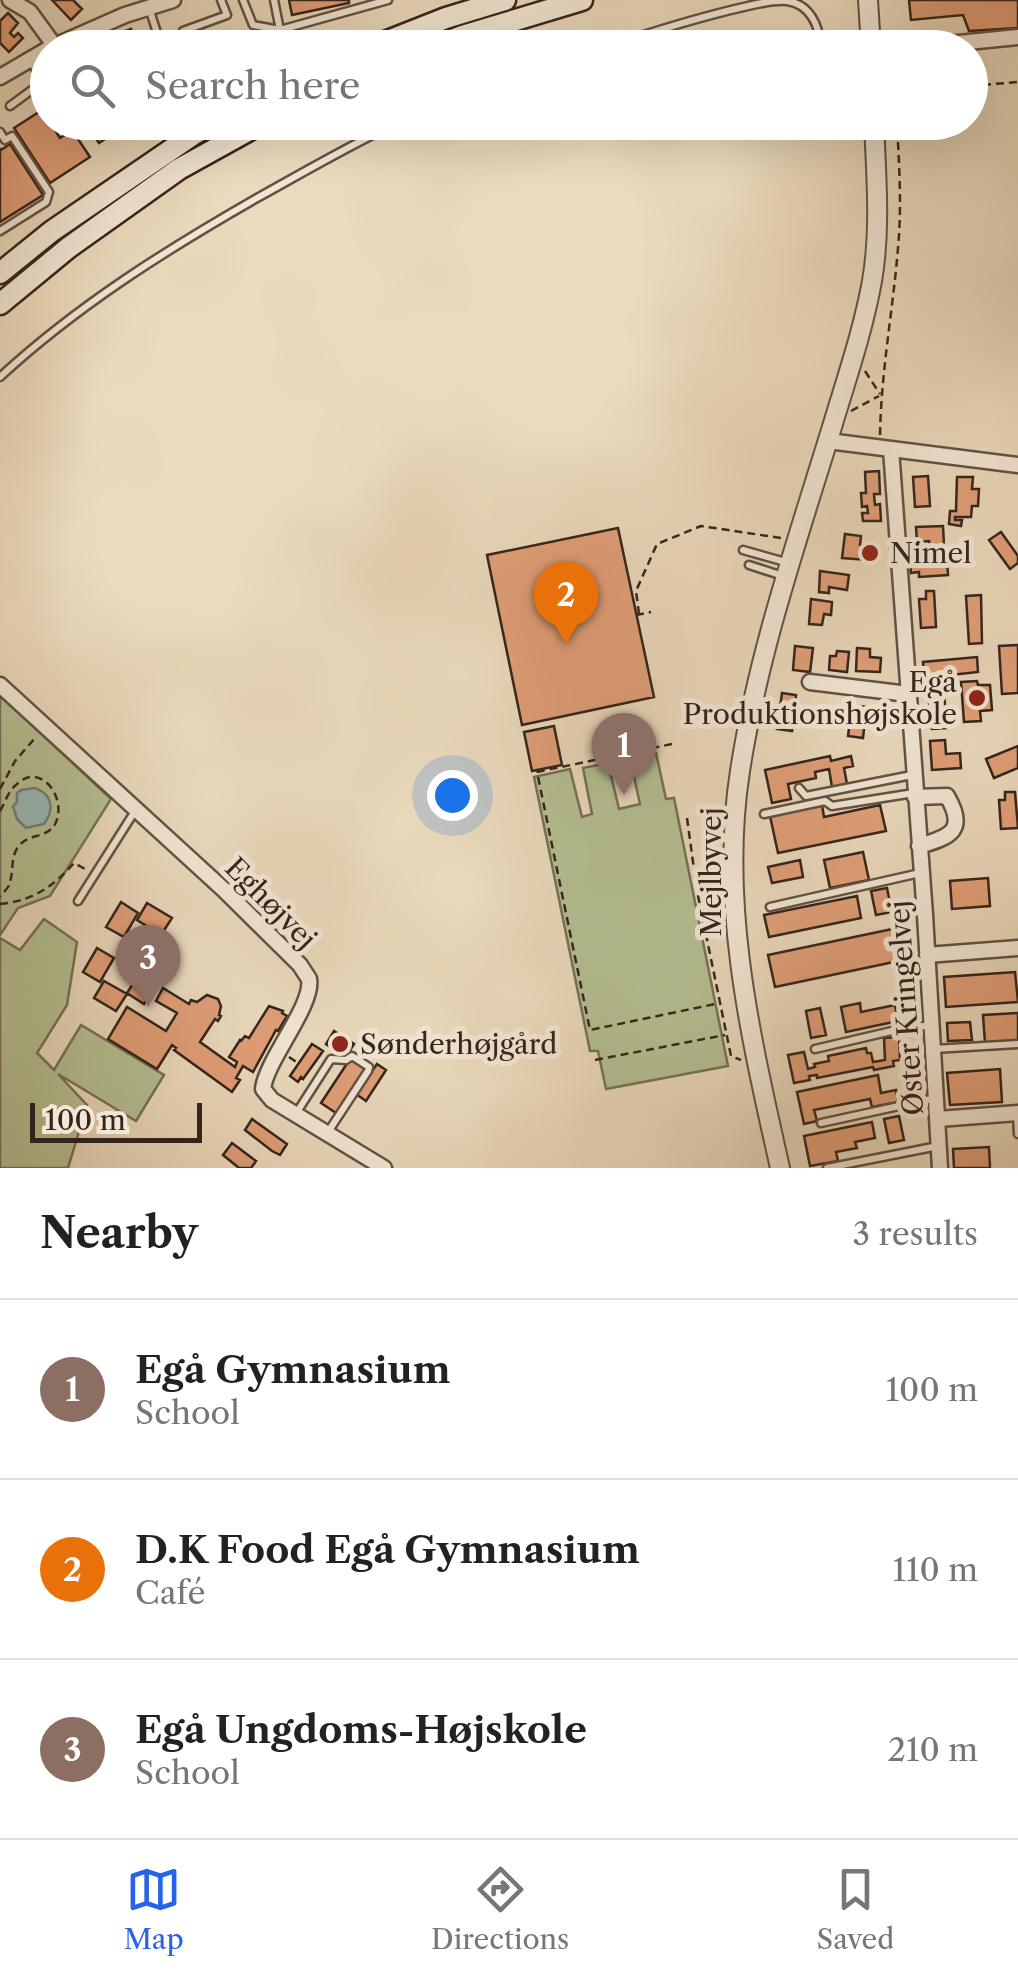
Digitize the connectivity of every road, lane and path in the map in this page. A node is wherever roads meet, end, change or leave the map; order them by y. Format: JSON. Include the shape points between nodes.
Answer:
{"nodes":[{"id":1,"x":10,"y":0,"type":"edge"},
{"id":2,"x":116,"y":0,"type":"edge"},
{"id":3,"x":173,"y":0,"type":"edge"},
{"id":4,"x":221,"y":0,"type":"edge"},
{"id":5,"x":243,"y":0,"type":"edge"},
{"id":6,"x":274,"y":0,"type":"edge"},
{"id":7,"x":388,"y":0,"type":"edge"},
{"id":8,"x":505,"y":0,"type":"edge"},
{"id":9,"x":582,"y":0,"type":"edge"},
{"id":10,"x":868,"y":0,"type":"edge"},
{"id":11,"x":148,"y":8,"type":"junction"},
{"id":12,"x":124,"y":15,"type":"junction"},
{"id":13,"x":42,"y":30,"type":"edge"},
{"id":14,"x":91,"y":30,"type":"edge"},
{"id":15,"x":156,"y":30,"type":"edge"},
{"id":16,"x":188,"y":30,"type":"edge"},
{"id":17,"x":280,"y":30,"type":"junction"},
{"id":18,"x":416,"y":30,"type":"edge"},
{"id":19,"x":482,"y":30,"type":"edge"},
{"id":20,"x":665,"y":30,"type":"edge"},
{"id":21,"x":818,"y":30,"type":"edge"},
{"id":22,"x":870,"y":30,"type":"edge"},
{"id":23,"x":1018,"y":37,"type":"edge"},
{"id":24,"x":988,"y":40,"type":"edge"},
{"id":25,"x":30,"y":60,"type":"edge"},
{"id":26,"x":0,"y":77,"type":"edge"},
{"id":27,"x":1018,"y":82,"type":"edge"},
{"id":28,"x":988,"y":84,"type":"edge"},
{"id":29,"x":30,"y":94,"type":"edge"},
{"id":30,"x":10,"y":106,"type":"dead end"},
{"id":31,"x":0,"y":132,"type":"edge"},
{"id":32,"x":185,"y":140,"type":"edge"},
{"id":33,"x":232,"y":140,"type":"edge"},
{"id":34,"x":365,"y":140,"type":"edge"},
{"id":35,"x":874,"y":140,"type":"edge"},
{"id":36,"x":898,"y":140,"type":"edge"},
{"id":37,"x":0,"y":232,"type":"edge"},
{"id":38,"x":0,"y":274,"type":"edge"},
{"id":39,"x":0,"y":304,"type":"edge"},
{"id":40,"x":854,"y":353,"type":"junction"},
{"id":41,"x":0,"y":377,"type":"edge"},
{"id":42,"x":880,"y":395,"type":"junction"},
{"id":43,"x":834,"y":421,"type":"junction"},
{"id":44,"x":828,"y":441,"type":"junction"},
{"id":45,"x":886,"y":448,"type":"junction"},
{"id":46,"x":1018,"y":465,"type":"edge"},
{"id":47,"x":798,"y":538,"type":"junction"},
{"id":48,"x":743,"y":550,"type":"dead end"},
{"id":49,"x":749,"y":564,"type":"dead end"},
{"id":50,"x":788,"y":570,"type":"junction"},
{"id":51,"x":651,"y":612,"type":"dead end"},
{"id":52,"x":810,"y":682,"type":"dead end"},
{"id":53,"x":0,"y":685,"type":"edge"},
{"id":54,"x":908,"y":694,"type":"junction"},
{"id":55,"x":46,"y":728,"type":"junction"},
{"id":56,"x":672,"y":744,"type":"dead end"},
{"id":57,"x":914,"y":775,"type":"junction"},
{"id":58,"x":799,"y":788,"type":"dead end"},
{"id":59,"x":0,"y":789,"type":"edge"},
{"id":60,"x":915,"y":795,"type":"junction"},
{"id":61,"x":135,"y":810,"type":"junction"},
{"id":62,"x":0,"y":812,"type":"edge"},
{"id":63,"x":764,"y":814,"type":"dead end"},
{"id":64,"x":686,"y":818,"type":"dead end"},
{"id":65,"x":920,"y":846,"type":"junction"},
{"id":66,"x":922,"y":872,"type":"junction"},
{"id":67,"x":94,"y":875,"type":"junction"},
{"id":68,"x":0,"y":897,"type":"edge"},
{"id":69,"x":78,"y":901,"type":"dead end"},
{"id":70,"x":0,"y":904,"type":"edge"},
{"id":71,"x":770,"y":907,"type":"dead end"},
{"id":72,"x":1018,"y":948,"type":"edge"},
{"id":73,"x":927,"y":954,"type":"junction"},
{"id":74,"x":720,"y":1003,"type":"junction"},
{"id":75,"x":932,"y":1026,"type":"junction"},
{"id":76,"x":726,"y":1034,"type":"junction"},
{"id":77,"x":1018,"y":1044,"type":"edge"},
{"id":78,"x":933,"y":1049,"type":"junction"},
{"id":79,"x":816,"y":1050,"type":"dead end"},
{"id":80,"x":596,"y":1060,"type":"dead end"},
{"id":81,"x":758,"y":1067,"type":"junction"},
{"id":82,"x":936,"y":1098,"type":"junction"},
{"id":83,"x":295,"y":1114,"type":"junction"},
{"id":84,"x":1017,"y":1114,"type":"edge"},
{"id":85,"x":938,"y":1119,"type":"junction"},
{"id":86,"x":820,"y":1122,"type":"dead end"},
{"id":87,"x":327,"y":1133,"type":"junction"},
{"id":88,"x":1018,"y":1134,"type":"edge"},
{"id":89,"x":939,"y":1146,"type":"junction"},
{"id":90,"x":384,"y":1168,"type":"edge"},
{"id":91,"x":780,"y":1168,"type":"edge"},
{"id":92,"x":826,"y":1168,"type":"edge"},
{"id":93,"x":940,"y":1168,"type":"edge"}],
"edges":[{"from":1,"to":13,"type":"street"},
{"from":2,"to":12,"type":"street"},
{"from":3,"to":11,"type":"street"},
{"from":4,"to":16,"type":"lane","via":[[227,15]]},
{"from":5,"to":17,"type":"lane","via":[[253,25]]},
{"from":6,"to":17,"type":"lane"},
{"from":7,"to":17,"type":"lane"},
{"from":8,"to":18,"type":"main road"},
{"from":9,"to":19,"type":"main road"},
{"from":10,"to":22,"type":"street"},
{"from":11,"to":12,"type":"street"},
{"from":11,"to":15,"type":"lane"},
{"from":12,"to":14,"type":"street"},
{"from":20,"to":21,"type":"lane","via":[[785,0],[802,6]]},
{"from":23,"to":24,"type":"street"},
{"from":25,"to":26,"type":"street"},
{"from":27,"to":28,"type":"path"},
{"from":29,"to":30,"type":"lane"},
{"from":31,"to":37,"type":"lane","via":[[5,140],[12,136],[49,192],[46,202]]},
{"from":32,"to":38,"type":"main road"},
{"from":33,"to":39,"type":"main road","via":[[68,248]]},
{"from":34,"to":41,"type":"lane","via":[[163,254]]},
{"from":35,"to":40,"type":"street","name":"Mejlbyvej","via":[[872,281]]},
{"from":36,"to":42,"type":"path","via":[[898,244]]},
{"from":40,"to":42,"type":"path"},
{"from":40,"to":43,"type":"street","name":"Mejlbyvej"},
{"from":42,"to":43,"type":"path"},
{"from":42,"to":45,"type":"path"},
{"from":43,"to":44,"type":"street","name":"Mejlbyvej"},
{"from":44,"to":45,"type":"street"},
{"from":44,"to":47,"type":"street","name":"Mejlbyvej"},
{"from":45,"to":46,"type":"street"},
{"from":45,"to":54,"type":"street","name":"Øster Kringelvej"},
{"from":47,"to":50,"type":"street","name":"Mejlbyvej"},
{"from":47,"to":51,"type":"path","via":[[701,526],[657,544],[634,591],[638,614]]},
{"from":48,"to":50,"type":"lane"},
{"from":49,"to":50,"type":"lane"},
{"from":50,"to":81,"type":"street","name":"Mejlbyvej","via":[[739,774],[733,865],[745,1006]]},
{"from":52,"to":54,"type":"street"},
{"from":53,"to":55,"type":"street","name":"Eghøjvej"},
{"from":54,"to":57,"type":"street","name":"Øster Kringelvej"},
{"from":55,"to":59,"type":"path","via":[[14,761]]},
{"from":55,"to":61,"type":"street","name":"Eghøjvej"},
{"from":56,"to":74,"type":"path","via":[[537,772],[590,1030]]},
{"from":57,"to":58,"type":"lane","via":[[806,796]]},
{"from":57,"to":60,"type":"street","name":"Øster Kringelvej"},
{"from":60,"to":63,"type":"lane","via":[[832,806],[825,801]]},
{"from":60,"to":65,"type":"street","name":"Øster Kringelvej"},
{"from":60,"to":65,"type":"street","via":[[947,796],[956,811],[952,832]]},
{"from":61,"to":67,"type":"lane"},
{"from":61,"to":83,"type":"street","name":"Eghøjvej","via":[[309,978],[263,1089]]},
{"from":62,"to":68,"type":"path","via":[[22,780],[41,779],[55,790],[55,825],[17,848]]},
{"from":64,"to":74,"type":"path"},
{"from":65,"to":66,"type":"street","name":"Øster Kringelvej"},
{"from":66,"to":71,"type":"lane"},
{"from":66,"to":73,"type":"street","name":"Øster Kringelvej"},
{"from":67,"to":69,"type":"lane"},
{"from":67,"to":70,"type":"path","via":[[74,863],[42,893]]},
{"from":72,"to":73,"type":"street"},
{"from":73,"to":75,"type":"street","name":"Øster Kringelvej"},
{"from":74,"to":76,"type":"path"},
{"from":75,"to":78,"type":"street","name":"Øster Kringelvej"},
{"from":75,"to":79,"type":"lane"},
{"from":76,"to":80,"type":"path"},
{"from":76,"to":81,"type":"path","via":[[731,1056]]},
{"from":77,"to":78,"type":"lane"},
{"from":78,"to":82,"type":"street","name":"Øster Kringelvej"},
{"from":81,"to":91,"type":"street","name":"Mejlbyvej"},
{"from":82,"to":85,"type":"street","name":"Øster Kringelvej"},
{"from":82,"to":86,"type":"lane"},
{"from":83,"to":87,"type":"street","name":"Eghøjvej"},
{"from":83,"to":87,"type":"lane","via":[[332,1060],[352,1056],[368,1071]]},
{"from":84,"to":85,"type":"street"},
{"from":84,"to":88,"type":"lane"},
{"from":85,"to":89,"type":"street","name":"Øster Kringelvej"},
{"from":87,"to":90,"type":"street","name":"Eghøjvej"},
{"from":89,"to":92,"type":"lane"},
{"from":89,"to":93,"type":"street","name":"Øster Kringelvej"}]}
